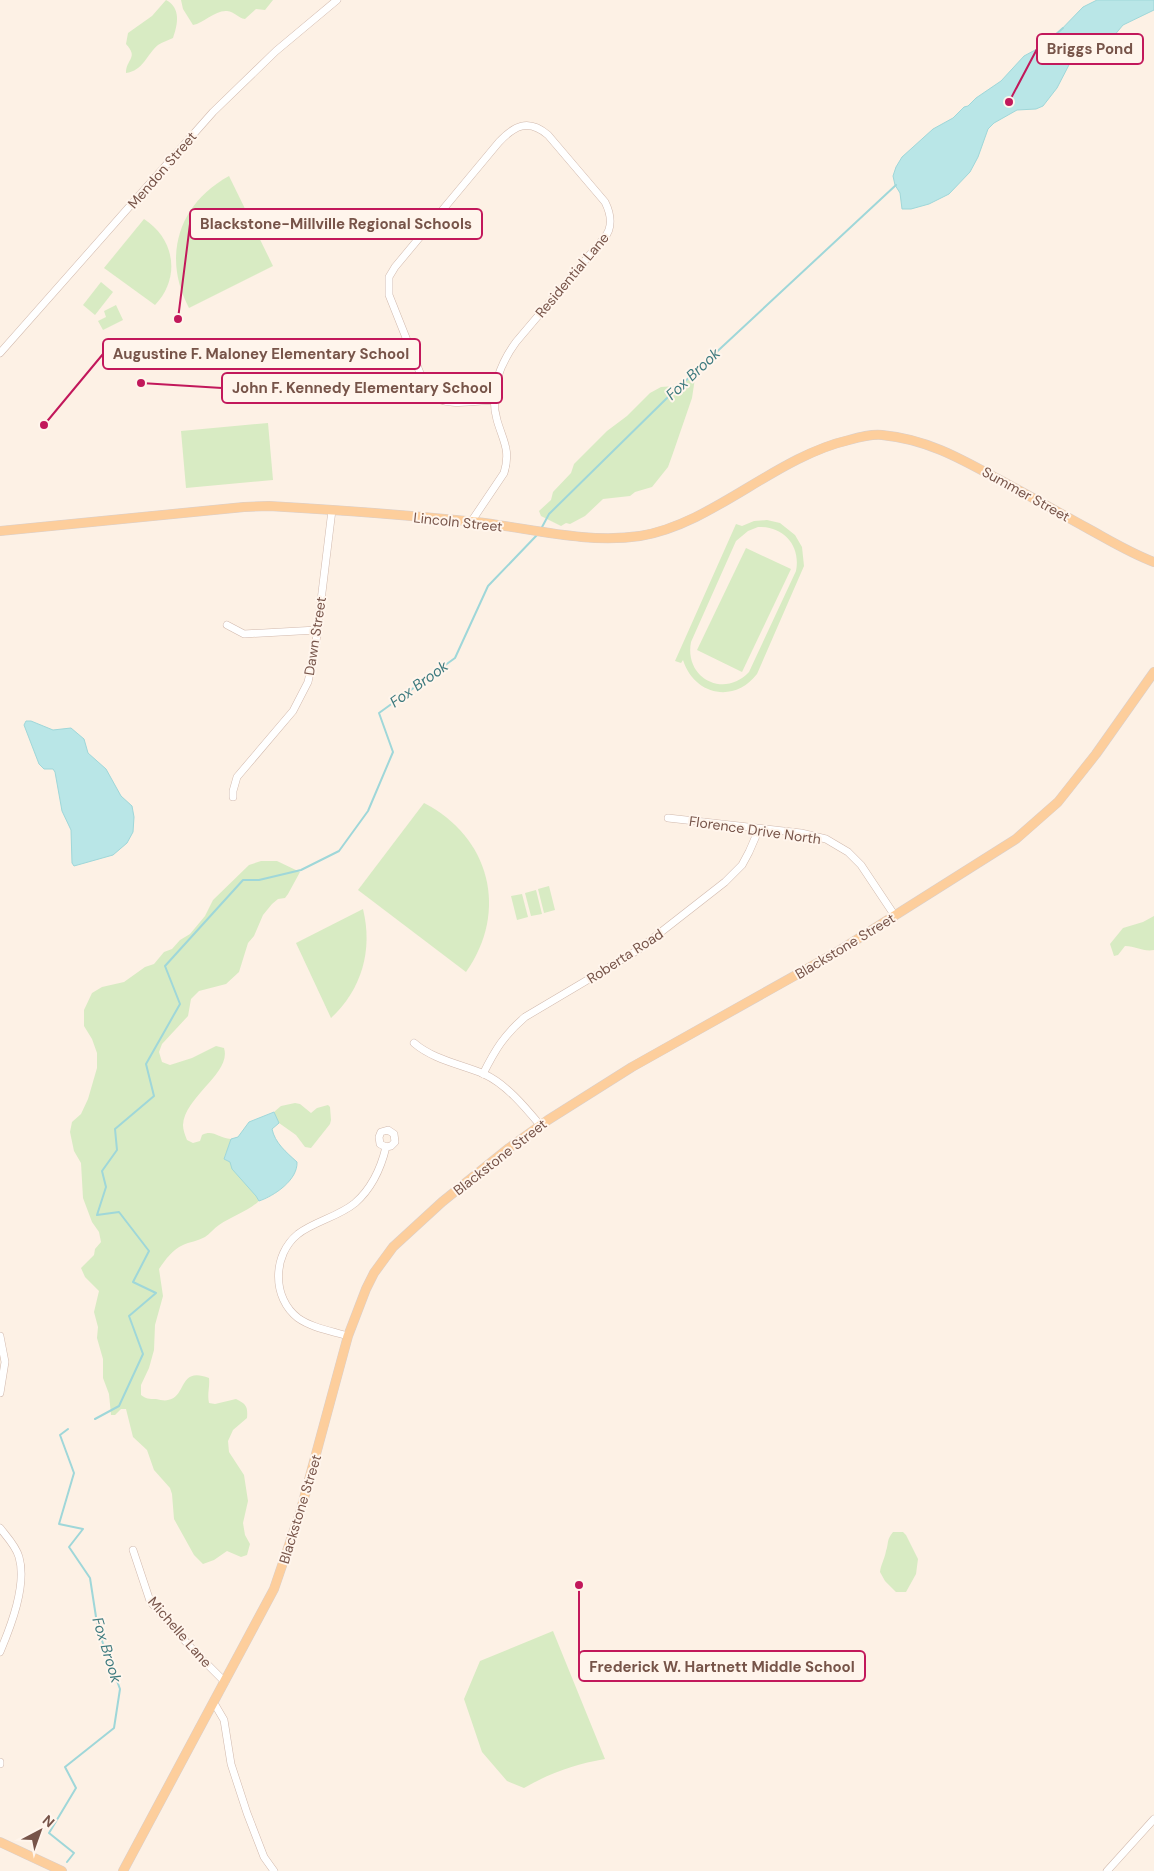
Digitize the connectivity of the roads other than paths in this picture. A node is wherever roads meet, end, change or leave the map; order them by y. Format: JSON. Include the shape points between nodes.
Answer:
{"nodes":[{"id":1,"x":337,"y":0,"type":"edge"},
{"id":2,"x":0,"y":353,"type":"edge"},
{"id":3,"x":495,"y":400,"type":"junction"},
{"id":4,"x":894,"y":437,"type":"joint"},
{"id":5,"x":332,"y":510,"type":"junction"},
{"id":6,"x":470,"y":522,"type":"junction"},
{"id":7,"x":0,"y":531,"type":"edge"},
{"id":8,"x":1154,"y":562,"type":"edge"},
{"id":9,"x":227,"y":625,"type":"dead end"},
{"id":10,"x":318,"y":630,"type":"junction"},
{"id":11,"x":1154,"y":672,"type":"edge"},
{"id":12,"x":233,"y":797,"type":"dead end"},
{"id":13,"x":668,"y":818,"type":"dead end"},
{"id":14,"x":759,"y":829,"type":"junction"},
{"id":15,"x":895,"y":916,"type":"junction"},
{"id":16,"x":414,"y":1043,"type":"dead end"},
{"id":17,"x":483,"y":1074,"type":"junction"},
{"id":18,"x":540,"y":1126,"type":"junction"},
{"id":19,"x":386,"y":1147,"type":"dead end"},
{"id":20,"x":0,"y":1336,"type":"edge"},
{"id":21,"x":348,"y":1336,"type":"junction"},
{"id":22,"x":0,"y":1393,"type":"edge"},
{"id":23,"x":0,"y":1528,"type":"edge"},
{"id":24,"x":133,"y":1550,"type":"dead end"},
{"id":25,"x":0,"y":1652,"type":"edge"},
{"id":26,"x":225,"y":1682,"type":"junction"},
{"id":27,"x":214,"y":1703,"type":"junction"},
{"id":28,"x":1154,"y":1819,"type":"edge"},
{"id":29,"x":0,"y":1842,"type":"edge"},
{"id":30,"x":62,"y":1871,"type":"edge"},
{"id":31,"x":123,"y":1871,"type":"edge"},
{"id":32,"x":274,"y":1871,"type":"edge"},
{"id":33,"x":1107,"y":1871,"type":"edge"}],
"edges":[{"from":1,"to":2,"type":"street","name":"Mendon Street","via":[[276,51],[218,107]]},
{"from":3,"to":3,"type":"street","name":"Residential Lane","via":[[497,378],[505,357],[610,230],[605,202],[548,135],[534,126],[518,127],[507,134],[389,277],[391,304],[428,393],[441,400]]},
{"from":3,"to":6,"type":"street","name":"Residential Lane","via":[[496,418],[507,447],[507,464]]},
{"from":4,"to":6,"type":"main road","name":"Lincoln Street","via":[[871,435],[824,448],[658,532],[599,539]]},
{"from":4,"to":8,"type":"main road","name":"Summer Street","via":[[940,448],[1120,547]]},
{"from":5,"to":6,"type":"main road","name":"Lincoln Street"},
{"from":5,"to":7,"type":"main road","name":"Lincoln Street","via":[[244,507]]},
{"from":5,"to":10,"type":"street","name":"Dawn Street"},
{"from":9,"to":10,"type":"street","via":[[244,634]]},
{"from":10,"to":12,"type":"street","name":"Dawn Street","via":[[304,692],[286,720],[237,777]]},
{"from":11,"to":15,"type":"main road","name":"Blackstone Street","via":[[1047,814],[1016,839]]},
{"from":13,"to":14,"type":"street","name":"Florence Drive North"},
{"from":14,"to":15,"type":"street","name":"Florence Drive North","via":[[809,834],[834,842],[861,865]]},
{"from":14,"to":17,"type":"street","name":"Roberta Road","via":[[742,865],[725,882],[638,950],[525,1017],[498,1044]]},
{"from":15,"to":18,"type":"main road","name":"Blackstone Street","via":[[611,1080]]},
{"from":16,"to":17,"type":"street","via":[[429,1054]]},
{"from":17,"to":18,"type":"street","via":[[509,1092]]},
{"from":18,"to":21,"type":"main road","name":"Blackstone Street","via":[[442,1202],[393,1247],[366,1289]]},
{"from":19,"to":21,"type":"street","via":[[374,1179],[356,1202],[302,1232],[289,1243],[279,1268],[281,1292],[287,1306],[298,1317]]},
{"from":20,"to":22,"type":"street","via":[[5,1362]]},
{"from":21,"to":26,"type":"main road","name":"Blackstone Street","via":[[280,1574]]},
{"from":23,"to":25,"type":"street","via":[[19,1558],[21,1578]]},
{"from":24,"to":26,"type":"street","name":"Michelle Lane","via":[[150,1601]]},
{"from":26,"to":27,"type":"main road","name":"Blackstone Street"},
{"from":27,"to":31,"type":"main road","name":"Blackstone Street"},
{"from":27,"to":32,"type":"street","via":[[224,1720],[231,1764],[247,1813],[264,1857]]},
{"from":28,"to":33,"type":"street"},
{"from":29,"to":30,"type":"main road"}]}
